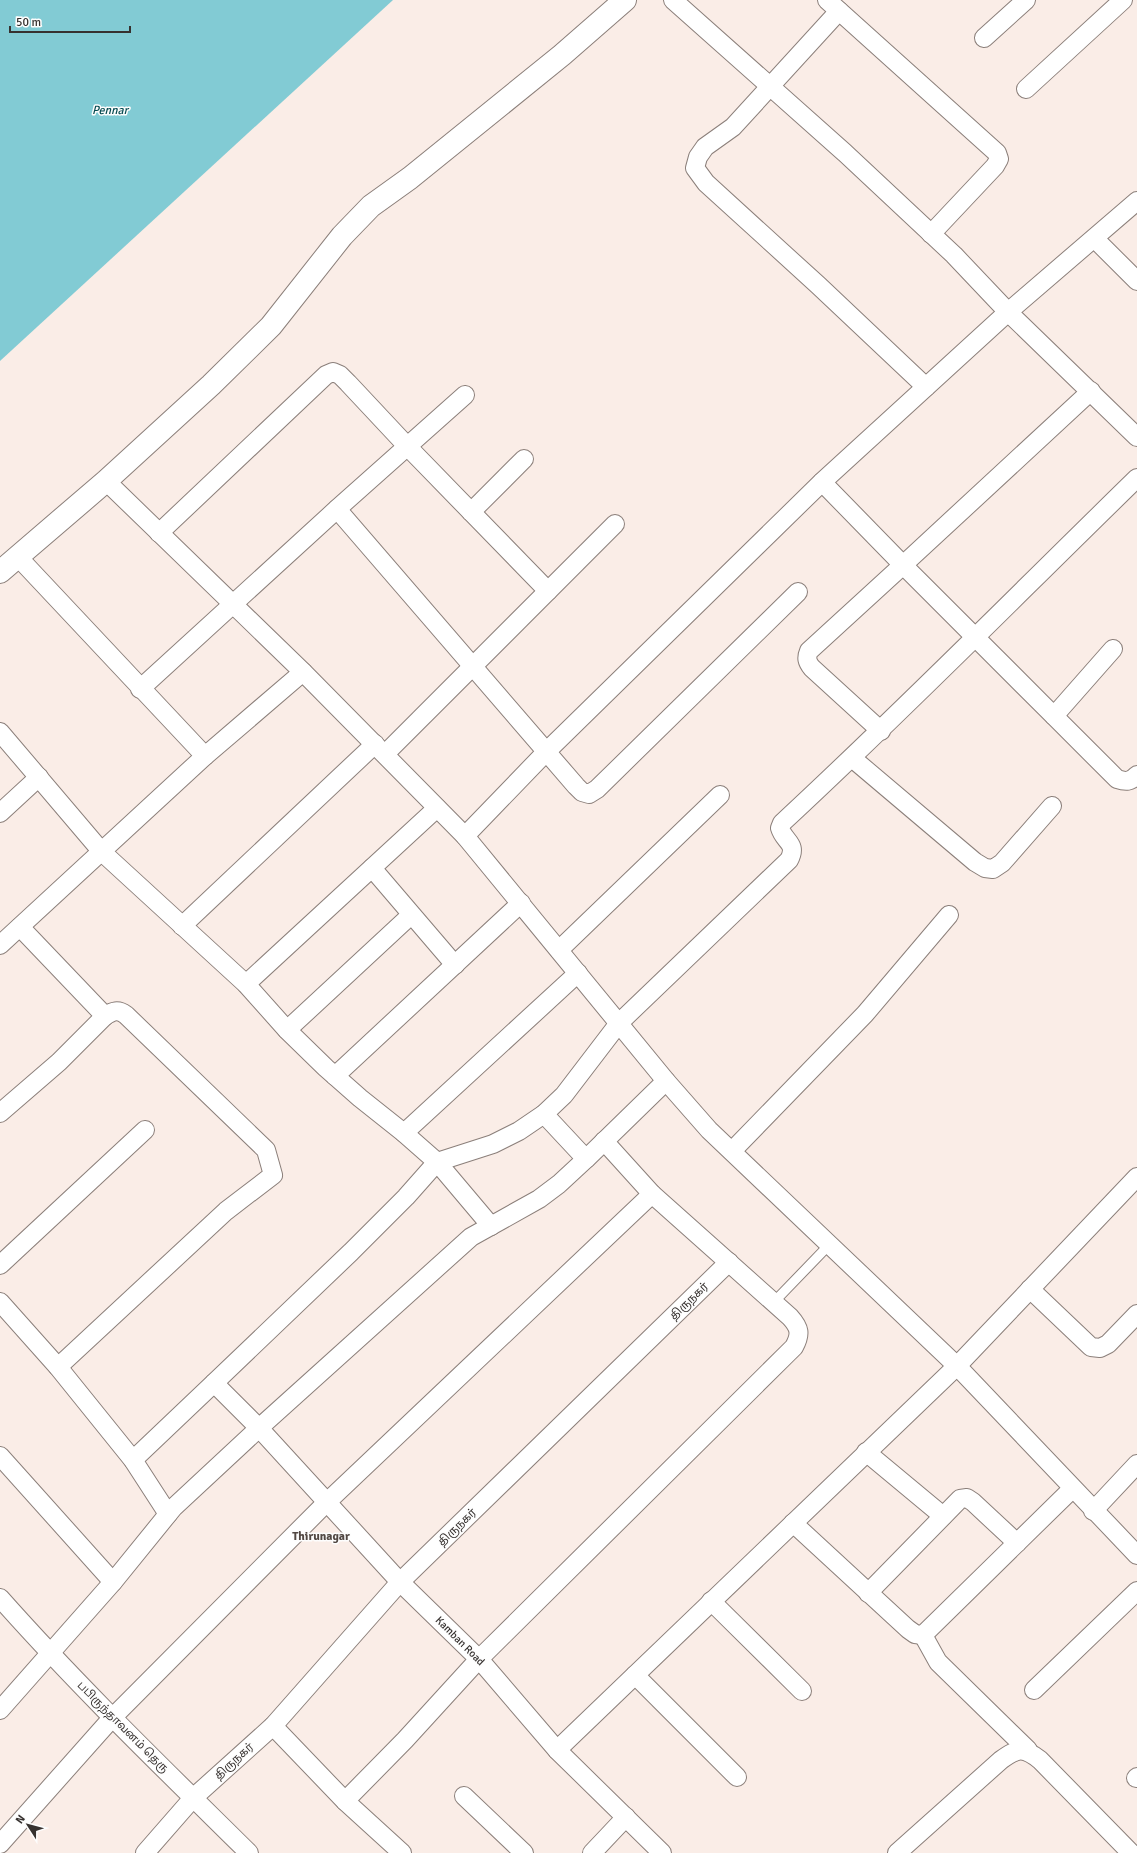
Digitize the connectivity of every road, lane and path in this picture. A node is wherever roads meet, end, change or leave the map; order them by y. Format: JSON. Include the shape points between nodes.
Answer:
{"nodes":[{"id":1,"x":625,"y":0,"type":"edge"},
{"id":2,"x":673,"y":0,"type":"edge"},
{"id":3,"x":1026,"y":0,"type":"edge"},
{"id":4,"x":1123,"y":0,"type":"edge"},
{"id":5,"x":833,"y":5,"type":"edge"},
{"id":6,"x":984,"y":38,"type":"dead end"},
{"id":7,"x":770,"y":85,"type":"junction"},
{"id":8,"x":1026,"y":90,"type":"dead end"},
{"id":9,"x":1137,"y":201,"type":"edge"},
{"id":10,"x":931,"y":234,"type":"junction"},
{"id":11,"x":1095,"y":239,"type":"junction"},
{"id":12,"x":1137,"y":281,"type":"edge"},
{"id":13,"x":1008,"y":312,"type":"junction"},
{"id":14,"x":926,"y":387,"type":"junction"},
{"id":15,"x":1090,"y":392,"type":"junction"},
{"id":16,"x":465,"y":395,"type":"dead end"},
{"id":17,"x":1137,"y":437,"type":"edge"},
{"id":18,"x":407,"y":446,"type":"junction"},
{"id":19,"x":524,"y":459,"type":"dead end"},
{"id":20,"x":1137,"y":478,"type":"edge"},
{"id":21,"x":106,"y":481,"type":"junction"},
{"id":22,"x":822,"y":482,"type":"junction"},
{"id":23,"x":337,"y":509,"type":"junction"},
{"id":24,"x":471,"y":512,"type":"junction"},
{"id":25,"x":615,"y":524,"type":"dead end"},
{"id":26,"x":159,"y":533,"type":"junction"},
{"id":27,"x":18,"y":556,"type":"junction"},
{"id":28,"x":903,"y":565,"type":"junction"},
{"id":29,"x":0,"y":572,"type":"edge"},
{"id":30,"x":548,"y":591,"type":"junction"},
{"id":31,"x":798,"y":592,"type":"dead end"},
{"id":32,"x":233,"y":604,"type":"junction"},
{"id":33,"x":974,"y":637,"type":"junction"},
{"id":34,"x":1113,"y":649,"type":"dead end"},
{"id":35,"x":473,"y":666,"type":"junction"},
{"id":36,"x":303,"y":672,"type":"junction"},
{"id":37,"x":140,"y":689,"type":"junction"},
{"id":38,"x":1054,"y":716,"type":"junction"},
{"id":39,"x":881,"y":731,"type":"junction"},
{"id":40,"x":0,"y":732,"type":"edge"},
{"id":41,"x":380,"y":749,"type":"junction"},
{"id":42,"x":547,"y":751,"type":"junction"},
{"id":43,"x":205,"y":756,"type":"junction"},
{"id":44,"x":852,"y":758,"type":"junction"},
{"id":45,"x":1137,"y":775,"type":"edge"},
{"id":46,"x":39,"y":777,"type":"junction"},
{"id":47,"x":720,"y":795,"type":"dead end"},
{"id":48,"x":1052,"y":806,"type":"dead end"},
{"id":49,"x":437,"y":808,"type":"junction"},
{"id":50,"x":0,"y":813,"type":"edge"},
{"id":51,"x":465,"y":836,"type":"junction"},
{"id":52,"x":102,"y":852,"type":"junction"},
{"id":53,"x":372,"y":868,"type":"junction"},
{"id":54,"x":521,"y":903,"type":"junction"},
{"id":55,"x":412,"y":914,"type":"junction"},
{"id":56,"x":949,"y":915,"type":"dead end"},
{"id":57,"x":182,"y":926,"type":"junction"},
{"id":58,"x":20,"y":927,"type":"junction"},
{"id":59,"x":0,"y":945,"type":"edge"},
{"id":60,"x":559,"y":950,"type":"junction"},
{"id":61,"x":455,"y":965,"type":"junction"},
{"id":62,"x":578,"y":972,"type":"junction"},
{"id":63,"x":246,"y":984,"type":"junction"},
{"id":64,"x":105,"y":1016,"type":"junction"},
{"id":65,"x":619,"y":1022,"type":"junction"},
{"id":66,"x":287,"y":1030,"type":"junction"},
{"id":67,"x":335,"y":1076,"type":"junction"},
{"id":68,"x":666,"y":1081,"type":"junction"},
{"id":69,"x":0,"y":1113,"type":"edge"},
{"id":70,"x":544,"y":1114,"type":"junction"},
{"id":71,"x":145,"y":1130,"type":"dead end"},
{"id":72,"x":404,"y":1133,"type":"junction"},
{"id":73,"x":604,"y":1141,"type":"junction"},
{"id":74,"x":732,"y":1151,"type":"junction"},
{"id":75,"x":586,"y":1158,"type":"junction"},
{"id":76,"x":436,"y":1162,"type":"junction"},
{"id":77,"x":1137,"y":1177,"type":"edge"},
{"id":78,"x":652,"y":1194,"type":"junction"},
{"id":79,"x":491,"y":1226,"type":"junction"},
{"id":80,"x":829,"y":1245,"type":"junction"},
{"id":81,"x":729,"y":1262,"type":"junction"},
{"id":82,"x":0,"y":1265,"type":"edge"},
{"id":83,"x":1030,"y":1289,"type":"junction"},
{"id":84,"x":0,"y":1302,"type":"edge"},
{"id":85,"x":773,"y":1303,"type":"junction"},
{"id":86,"x":1137,"y":1314,"type":"edge"},
{"id":87,"x":957,"y":1366,"type":"junction"},
{"id":88,"x":58,"y":1367,"type":"junction"},
{"id":89,"x":214,"y":1383,"type":"junction"},
{"id":90,"x":259,"y":1428,"type":"junction"},
{"id":91,"x":866,"y":1452,"type":"junction"},
{"id":92,"x":0,"y":1456,"type":"edge"},
{"id":93,"x":133,"y":1460,"type":"junction"},
{"id":94,"x":1137,"y":1464,"type":"edge"},
{"id":95,"x":1072,"y":1489,"type":"junction"},
{"id":96,"x":326,"y":1503,"type":"junction"},
{"id":97,"x":1093,"y":1511,"type":"junction"},
{"id":98,"x":168,"y":1514,"type":"junction"},
{"id":99,"x":943,"y":1516,"type":"junction"},
{"id":100,"x":793,"y":1523,"type":"junction"},
{"id":101,"x":1017,"y":1543,"type":"junction"},
{"id":102,"x":1137,"y":1555,"type":"edge"},
{"id":103,"x":113,"y":1582,"type":"junction"},
{"id":104,"x":400,"y":1582,"type":"junction"},
{"id":105,"x":1137,"y":1591,"type":"edge"},
{"id":106,"x":868,"y":1592,"type":"junction"},
{"id":107,"x":0,"y":1598,"type":"edge"},
{"id":108,"x":711,"y":1601,"type":"junction"},
{"id":109,"x":923,"y":1635,"type":"junction"},
{"id":110,"x":49,"y":1653,"type":"junction"},
{"id":111,"x":479,"y":1659,"type":"junction"},
{"id":112,"x":635,"y":1675,"type":"junction"},
{"id":113,"x":1034,"y":1690,"type":"dead end"},
{"id":114,"x":802,"y":1691,"type":"dead end"},
{"id":115,"x":0,"y":1710,"type":"edge"},
{"id":116,"x":112,"y":1718,"type":"junction"},
{"id":117,"x":273,"y":1726,"type":"junction"},
{"id":118,"x":557,"y":1750,"type":"junction"},
{"id":119,"x":1028,"y":1750,"type":"junction"},
{"id":120,"x":737,"y":1777,"type":"dead end"},
{"id":121,"x":464,"y":1796,"type":"dead end"},
{"id":122,"x":193,"y":1798,"type":"junction"},
{"id":123,"x":345,"y":1801,"type":"junction"},
{"id":124,"x":626,"y":1817,"type":"junction"},
{"id":125,"x":0,"y":1844,"type":"edge"},
{"id":126,"x":145,"y":1853,"type":"edge"},
{"id":127,"x":249,"y":1853,"type":"edge"},
{"id":128,"x":402,"y":1853,"type":"edge"},
{"id":129,"x":524,"y":1853,"type":"edge"},
{"id":130,"x":592,"y":1853,"type":"edge"},
{"id":131,"x":662,"y":1853,"type":"edge"},
{"id":132,"x":898,"y":1853,"type":"edge"},
{"id":133,"x":1131,"y":1853,"type":"edge"}],
"edges":[{"from":1,"to":21,"type":"main road","via":[[562,55],[410,178],[371,206],[342,236],[271,326]]},
{"from":2,"to":7,"type":"street"},
{"from":3,"to":6,"type":"street"},
{"from":4,"to":8,"type":"street"},
{"from":5,"to":7,"type":"street"},
{"from":5,"to":10,"type":"street","via":[[997,153],[995,166]]},
{"from":7,"to":10,"type":"street"},
{"from":7,"to":14,"type":"street","via":[[733,126],[705,147],[695,168],[706,183]]},
{"from":9,"to":11,"type":"street"},
{"from":10,"to":13,"type":"street"},
{"from":11,"to":12,"type":"street"},
{"from":11,"to":13,"type":"street"},
{"from":13,"to":14,"type":"street"},
{"from":13,"to":15,"type":"street"},
{"from":14,"to":22,"type":"street"},
{"from":15,"to":17,"type":"street"},
{"from":15,"to":28,"type":"street"},
{"from":16,"to":18,"type":"street"},
{"from":18,"to":23,"type":"street"},
{"from":18,"to":24,"type":"street"},
{"from":18,"to":26,"type":"street","via":[[340,375],[333,372],[326,375]]},
{"from":19,"to":24,"type":"street"},
{"from":20,"to":33,"type":"street"},
{"from":21,"to":26,"type":"street"},
{"from":21,"to":27,"type":"main road"},
{"from":22,"to":28,"type":"street"},
{"from":22,"to":42,"type":"street"},
{"from":23,"to":32,"type":"street"},
{"from":23,"to":35,"type":"street"},
{"from":24,"to":30,"type":"street"},
{"from":25,"to":30,"type":"street"},
{"from":26,"to":32,"type":"street"},
{"from":27,"to":29,"type":"main road"},
{"from":27,"to":37,"type":"street"},
{"from":28,"to":33,"type":"street"},
{"from":28,"to":39,"type":"street","via":[[809,651],[806,657],[812,668]]},
{"from":30,"to":35,"type":"street"},
{"from":31,"to":42,"type":"street","via":[[597,789],[589,794],[582,792]]},
{"from":32,"to":36,"type":"street"},
{"from":32,"to":37,"type":"street"},
{"from":33,"to":38,"type":"street"},
{"from":33,"to":39,"type":"street"},
{"from":34,"to":38,"type":"street"},
{"from":35,"to":41,"type":"street"},
{"from":35,"to":42,"type":"street"},
{"from":36,"to":41,"type":"street"},
{"from":36,"to":43,"type":"street"},
{"from":37,"to":43,"type":"street"},
{"from":38,"to":45,"type":"street","via":[[1116,779],[1125,782]]},
{"from":39,"to":44,"type":"street"},
{"from":40,"to":46,"type":"street"},
{"from":41,"to":49,"type":"street"},
{"from":41,"to":57,"type":"street"},
{"from":42,"to":51,"type":"street"},
{"from":43,"to":52,"type":"street"},
{"from":44,"to":48,"type":"street","via":[[985,868],[993,869],[1002,863]]},
{"from":44,"to":65,"type":"street","via":[[782,823],[782,834],[792,845],[793,853],[789,860]]},
{"from":46,"to":50,"type":"street"},
{"from":46,"to":52,"type":"street"},
{"from":47,"to":60,"type":"street"},
{"from":49,"to":51,"type":"street"},
{"from":49,"to":53,"type":"street"},
{"from":51,"to":54,"type":"street"},
{"from":52,"to":57,"type":"street"},
{"from":52,"to":58,"type":"street"},
{"from":53,"to":55,"type":"street"},
{"from":53,"to":63,"type":"street"},
{"from":54,"to":60,"type":"street"},
{"from":54,"to":61,"type":"street"},
{"from":55,"to":61,"type":"street"},
{"from":55,"to":66,"type":"street"},
{"from":56,"to":74,"type":"street","via":[[865,1014]]},
{"from":57,"to":63,"type":"street"},
{"from":58,"to":59,"type":"street"},
{"from":58,"to":64,"type":"street"},
{"from":60,"to":62,"type":"street"},
{"from":61,"to":67,"type":"street"},
{"from":62,"to":65,"type":"street"},
{"from":62,"to":72,"type":"street"},
{"from":63,"to":66,"type":"street"},
{"from":64,"to":69,"type":"street","via":[[59,1062]]},
{"from":64,"to":88,"type":"street","via":[[114,1011],[126,1015],[266,1150],[273,1175],[226,1211]]},
{"from":65,"to":68,"type":"street"},
{"from":65,"to":70,"type":"street","via":[[564,1095]]},
{"from":66,"to":67,"type":"street"},
{"from":67,"to":72,"type":"street"},
{"from":68,"to":73,"type":"street"},
{"from":68,"to":74,"type":"street","via":[[709,1130]]},
{"from":70,"to":75,"type":"street"},
{"from":70,"to":76,"type":"street","via":[[493,1144]]},
{"from":71,"to":82,"type":"street"},
{"from":72,"to":76,"type":"street"},
{"from":73,"to":75,"type":"street"},
{"from":73,"to":78,"type":"street"},
{"from":74,"to":80,"type":"street"},
{"from":75,"to":79,"type":"street","via":[[539,1199]]},
{"from":76,"to":79,"type":"street"},
{"from":76,"to":89,"type":"street","via":[[406,1197],[351,1252]]},
{"from":77,"to":83,"type":"street"},
{"from":78,"to":81,"type":"street"},
{"from":78,"to":96,"type":"street"},
{"from":79,"to":90,"type":"street","via":[[471,1237]]},
{"from":80,"to":85,"type":"lane"},
{"from":80,"to":87,"type":"street"},
{"from":81,"to":85,"type":"street"},
{"from":81,"to":104,"type":"street","name":"திருநகர்"},
{"from":83,"to":86,"type":"street","via":[[1091,1347],[1100,1348],[1108,1344]]},
{"from":83,"to":87,"type":"street"},
{"from":84,"to":88,"type":"street"},
{"from":85,"to":111,"type":"street","via":[[798,1326],[800,1336],[794,1347]]},
{"from":87,"to":91,"type":"street"},
{"from":87,"to":95,"type":"street"},
{"from":88,"to":93,"type":"street"},
{"from":89,"to":90,"type":"street","name":"Kamban Road"},
{"from":89,"to":93,"type":"street"},
{"from":90,"to":96,"type":"street","name":"Kamban Road"},
{"from":90,"to":98,"type":"street"},
{"from":91,"to":99,"type":"street"},
{"from":91,"to":100,"type":"street"},
{"from":92,"to":103,"type":"street"},
{"from":93,"to":98,"type":"street"},
{"from":94,"to":97,"type":"street"},
{"from":95,"to":97,"type":"street"},
{"from":95,"to":101,"type":"street"},
{"from":96,"to":104,"type":"street","name":"Kamban Road"},
{"from":96,"to":116,"type":"street"},
{"from":97,"to":102,"type":"street"},
{"from":98,"to":103,"type":"street"},
{"from":99,"to":101,"type":"street","via":[[960,1499],[967,1498]]},
{"from":99,"to":106,"type":"street"},
{"from":100,"to":106,"type":"street"},
{"from":100,"to":108,"type":"street"},
{"from":101,"to":109,"type":"street"},
{"from":103,"to":110,"type":"street"},
{"from":104,"to":111,"type":"street","name":"Kamban Road"},
{"from":104,"to":117,"type":"street","name":"திருநகர்"},
{"from":105,"to":113,"type":"street"},
{"from":106,"to":109,"type":"street","via":[[908,1630]]},
{"from":107,"to":110,"type":"street","name":"பபிருந்தாவனம் தெரு"},
{"from":108,"to":112,"type":"street"},
{"from":108,"to":114,"type":"street"},
{"from":109,"to":119,"type":"street","via":[[938,1662]]},
{"from":110,"to":115,"type":"street"},
{"from":110,"to":116,"type":"street","name":"பபிருந்தாவனம் தெரு"},
{"from":111,"to":118,"type":"street","name":"Kamban Road"},
{"from":111,"to":123,"type":"street"},
{"from":112,"to":118,"type":"street"},
{"from":112,"to":120,"type":"street"},
{"from":116,"to":122,"type":"street","name":"பபிருந்தாவனம் தெரு"},
{"from":116,"to":125,"type":"street"},
{"from":117,"to":122,"type":"street","name":"திருநகர்"},
{"from":117,"to":123,"type":"street"},
{"from":118,"to":124,"type":"street","name":"Kamban Road"},
{"from":119,"to":132,"type":"street","via":[[1014,1751],[1001,1760]]},
{"from":119,"to":133,"type":"street"},
{"from":121,"to":129,"type":"street"},
{"from":122,"to":126,"type":"street","name":"திருநகர்"},
{"from":122,"to":127,"type":"street","name":"பபிருந்தாவனம் தெரு"},
{"from":123,"to":128,"type":"street"},
{"from":124,"to":130,"type":"street"},
{"from":124,"to":131,"type":"street","name":"Kamban Road"}]}
